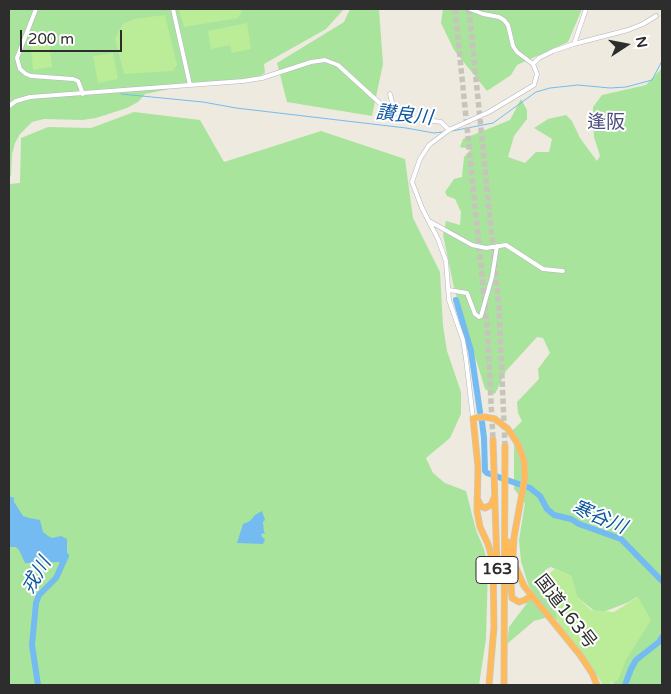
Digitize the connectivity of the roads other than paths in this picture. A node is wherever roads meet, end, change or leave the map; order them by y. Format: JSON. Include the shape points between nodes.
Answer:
{"nodes":[{"id":1,"x":36,"y":9,"type":"edge"},
{"id":2,"x":173,"y":9,"type":"edge"},
{"id":3,"x":470,"y":9,"type":"edge"},
{"id":4,"x":586,"y":9,"type":"edge"},
{"id":5,"x":656,"y":16,"type":"dead end"},
{"id":6,"x":574,"y":44,"type":"junction"},
{"id":7,"x":533,"y":64,"type":"junction"},
{"id":8,"x":190,"y":85,"type":"junction"},
{"id":9,"x":83,"y":94,"type":"junction"},
{"id":10,"x":390,"y":94,"type":"dead end"},
{"id":11,"x":9,"y":106,"type":"edge"},
{"id":12,"x":398,"y":114,"type":"junction"},
{"id":13,"x":449,"y":130,"type":"junction"},
{"id":14,"x":429,"y":221,"type":"junction"},
{"id":15,"x":497,"y":246,"type":"junction"},
{"id":16,"x":563,"y":271,"type":"dead end"},
{"id":17,"x":449,"y":290,"type":"junction"},
{"id":18,"x":473,"y":418,"type":"junction"},
{"id":19,"x":493,"y":440,"type":"tunnel mouth"},
{"id":20,"x":505,"y":446,"type":"tunnel mouth"},
{"id":21,"x":494,"y":477,"type":"junction"},
{"id":22,"x":477,"y":489,"type":"junction"},
{"id":23,"x":506,"y":508,"type":"junction"},
{"id":24,"x":531,"y":596,"type":"junction"},
{"id":25,"x":494,"y":629,"type":"junction"},
{"id":26,"x":489,"y":685,"type":"edge"},
{"id":27,"x":504,"y":685,"type":"edge"},
{"id":28,"x":597,"y":685,"type":"edge"}],
"edges":[{"from":1,"to":9,"type":"street","via":[[17,58],[20,69],[31,76],[73,79],[78,81]]},
{"from":2,"to":8,"type":"street"},
{"from":3,"to":7,"type":"street","via":[[504,20],[517,52]]},
{"from":4,"to":6,"type":"street"},
{"from":5,"to":6,"type":"street","via":[[628,30]]},
{"from":6,"to":7,"type":"street","via":[[539,58]]},
{"from":7,"to":13,"type":"street","via":[[537,74],[534,85],[489,112]]},
{"from":8,"to":9,"type":"street"},
{"from":8,"to":12,"type":"street","via":[[253,80],[325,60],[338,65],[384,106]]},
{"from":9,"to":11,"type":"street","via":[[30,97]]},
{"from":10,"to":12,"type":"street"},
{"from":12,"to":13,"type":"street","via":[[441,122]]},
{"from":13,"to":14,"type":"street","via":[[429,145],[412,182]]},
{"from":14,"to":15,"type":"street","via":[[472,245],[481,248]]},
{"from":14,"to":17,"type":"street","via":[[446,261]]},
{"from":15,"to":16,"type":"street","via":[[506,245],[543,269]]},
{"from":15,"to":17,"type":"street","via":[[481,316],[475,314],[467,293]]},
{"from":17,"to":18,"type":"street","via":[[463,340]]},
{"from":18,"to":22,"type":"highway","number":"163"},
{"from":18,"to":24,"type":"highway","name":"国道163号","number":"163","via":[[495,419],[508,429],[522,452],[525,477],[513,556],[518,576]]},
{"from":19,"to":21,"type":"highway","number":"163"},
{"from":20,"to":23,"type":"highway","number":"163"},
{"from":21,"to":22,"type":"highway","number":"163","via":[[493,502],[488,507],[483,508],[479,504]]},
{"from":21,"to":25,"type":"highway","number":"163","via":[[497,563]]},
{"from":22,"to":25,"type":"highway","number":"163","via":[[478,519],[493,562]]},
{"from":23,"to":24,"type":"highway","number":"163","via":[[511,595],[519,602]]},
{"from":23,"to":27,"type":"highway","number":"163"},
{"from":24,"to":28,"type":"highway","name":"国道163号","number":"163","via":[[580,655]]},
{"from":25,"to":26,"type":"highway","number":"163"}]}
